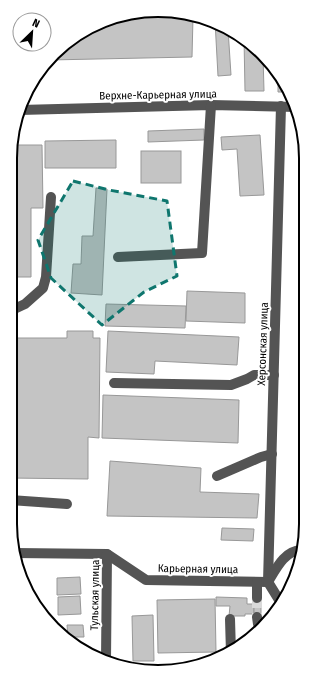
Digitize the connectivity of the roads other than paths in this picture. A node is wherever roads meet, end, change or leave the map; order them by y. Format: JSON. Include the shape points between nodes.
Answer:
{"nodes":[{"id":1,"x":211,"y":106,"type":"junction"},
{"id":2,"x":281,"y":106,"type":"junction"},
{"id":3,"x":289,"y":107,"type":"edge"},
{"id":4,"x":25,"y":110,"type":"edge"},
{"id":5,"x":51,"y":197,"type":"dead end"},
{"id":6,"x":118,"y":257,"type":"dead end"},
{"id":7,"x":17,"y":308,"type":"edge"},
{"id":8,"x":274,"y":375,"type":"junction"},
{"id":9,"x":114,"y":383,"type":"dead end"},
{"id":10,"x":272,"y":454,"type":"junction"},
{"id":11,"x":217,"y":476,"type":"dead end"},
{"id":12,"x":17,"y":500,"type":"edge"},
{"id":13,"x":67,"y":504,"type":"dead end"},
{"id":14,"x":296,"y":551,"type":"edge"},
{"id":15,"x":20,"y":553,"type":"edge"},
{"id":16,"x":107,"y":554,"type":"junction"},
{"id":17,"x":257,"y":582,"type":"junction"},
{"id":18,"x":268,"y":582,"type":"junction"},
{"id":19,"x":257,"y":598,"type":"tunnel mouth"},
{"id":20,"x":278,"y":598,"type":"edge"},
{"id":21,"x":257,"y":617,"type":"tunnel mouth"},
{"id":22,"x":230,"y":619,"type":"dead end"},
{"id":23,"x":258,"y":624,"type":"edge"},
{"id":24,"x":231,"y":644,"type":"edge"},
{"id":25,"x":106,"y":655,"type":"edge"}],
"edges":[{"from":1,"to":2,"type":"street","name":"Верхне-Карьерная улица"},
{"from":1,"to":4,"type":"street","name":"Верхне-Карьерная улица"},
{"from":1,"to":6,"type":"street","via":[[202,254]]},
{"from":2,"to":3,"type":"street","name":"Верхне-Карьерная улица"},
{"from":2,"to":8,"type":"street","name":"Херсонская улица"},
{"from":5,"to":7,"type":"street","via":[[46,277],[43,288]]},
{"from":8,"to":9,"type":"street","via":[[254,375],[231,385]]},
{"from":8,"to":10,"type":"street","name":"Херсонская улица"},
{"from":10,"to":11,"type":"street"},
{"from":10,"to":18,"type":"street","name":"Херсонская улица"},
{"from":12,"to":13,"type":"street"},
{"from":14,"to":18,"type":"street","via":[[284,557]]},
{"from":15,"to":16,"type":"street"},
{"from":16,"to":17,"type":"street","name":"Карьерная улица","via":[[146,580]]},
{"from":16,"to":25,"type":"street","name":"Тульская улица"},
{"from":17,"to":18,"type":"street","name":"Карьерная улица"},
{"from":17,"to":19,"type":"street"},
{"from":18,"to":20,"type":"street"},
{"from":21,"to":23,"type":"street"},
{"from":22,"to":24,"type":"street"}]}
